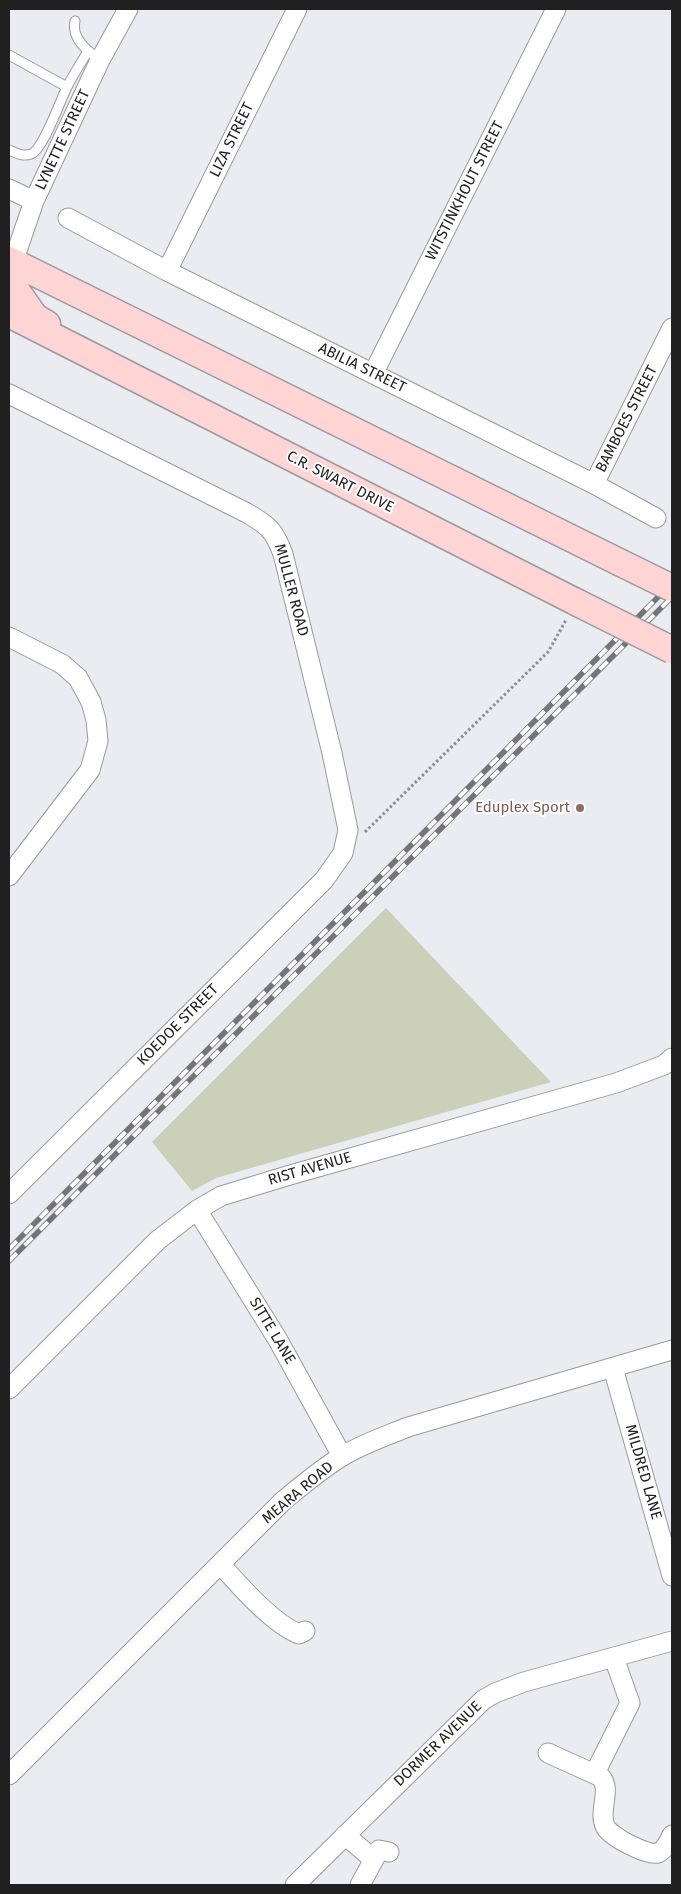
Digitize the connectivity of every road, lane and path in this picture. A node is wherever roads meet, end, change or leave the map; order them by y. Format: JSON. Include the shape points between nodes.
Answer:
{"nodes":[{"id":1,"x":128,"y":9,"type":"edge"},
{"id":2,"x":297,"y":9,"type":"edge"},
{"id":3,"x":556,"y":9,"type":"edge"},
{"id":4,"x":76,"y":21,"type":"dead end"},
{"id":5,"x":9,"y":55,"type":"edge"},
{"id":6,"x":94,"y":55,"type":"junction"},
{"id":7,"x":67,"y":87,"type":"junction"},
{"id":8,"x":9,"y":150,"type":"edge"},
{"id":9,"x":9,"y":189,"type":"edge"},
{"id":10,"x":34,"y":201,"type":"junction"},
{"id":11,"x":68,"y":218,"type":"dead end"},
{"id":12,"x":10,"y":270,"type":"edge"},
{"id":13,"x":168,"y":271,"type":"junction"},
{"id":14,"x":9,"y":314,"type":"edge"},
{"id":15,"x":672,"y":328,"type":"edge"},
{"id":16,"x":65,"y":342,"type":"junction"},
{"id":17,"x":373,"y":374,"type":"junction"},
{"id":18,"x":9,"y":394,"type":"edge"},
{"id":19,"x":594,"y":484,"type":"junction"},
{"id":20,"x":656,"y":518,"type":"dead end"},
{"id":21,"x":672,"y":588,"type":"edge"},
{"id":22,"x":576,"y":602,"type":"junction"},
{"id":23,"x":9,"y":637,"type":"edge"},
{"id":24,"x":672,"y":650,"type":"edge"},
{"id":25,"x":343,"y":853,"type":"junction"},
{"id":26,"x":9,"y":876,"type":"edge"},
{"id":27,"x":672,"y":1058,"type":"edge"},
{"id":28,"x":9,"y":1194,"type":"edge"},
{"id":29,"x":197,"y":1210,"type":"junction"},
{"id":30,"x":672,"y":1350,"type":"edge"},
{"id":31,"x":614,"y":1368,"type":"junction"},
{"id":32,"x":9,"y":1389,"type":"edge"},
{"id":33,"x":342,"y":1456,"type":"junction"},
{"id":34,"x":221,"y":1564,"type":"junction"},
{"id":35,"x":672,"y":1576,"type":"edge"},
{"id":36,"x":305,"y":1631,"type":"dead end"},
{"id":37,"x":672,"y":1641,"type":"edge"},
{"id":38,"x":614,"y":1658,"type":"junction"},
{"id":39,"x":548,"y":1754,"type":"dead end"},
{"id":40,"x":595,"y":1774,"type":"junction"},
{"id":41,"x":9,"y":1775,"type":"edge"},
{"id":42,"x":345,"y":1835,"type":"junction"},
{"id":43,"x":672,"y":1835,"type":"edge"},
{"id":44,"x":295,"y":1885,"type":"edge"},
{"id":45,"x":360,"y":1885,"type":"edge"}],
"edges":[{"from":1,"to":6,"type":"street","name":"LYNETTE STREET"},
{"from":2,"to":13,"type":"street","name":"LIZA STREET"},
{"from":3,"to":17,"type":"street","name":"WITSTINKHOUT STREET"},
{"from":4,"to":6,"type":"lane","via":[[78,39]]},
{"from":5,"to":7,"type":"lane"},
{"from":6,"to":7,"type":"lane"},
{"from":6,"to":10,"type":"street","name":"LYNETTE STREET"},
{"from":7,"to":8,"type":"lane","via":[[46,136],[33,154],[25,156]]},
{"from":9,"to":10,"type":"street"},
{"from":10,"to":12,"type":"street","name":"LYNETTE STREET"},
{"from":11,"to":13,"type":"street","name":"ABILIA STREET"},
{"from":12,"to":16,"type":"main road","via":[[35,317]]},
{"from":12,"to":21,"type":"main road","bridge":true},
{"from":13,"to":17,"type":"street","name":"ABILIA STREET"},
{"from":14,"to":16,"type":"main road","name":"C.R. SWART DRIVE"},
{"from":15,"to":19,"type":"street","name":"BAMBOES STREET"},
{"from":16,"to":22,"type":"main road","name":"C.R. SWART DRIVE"},
{"from":17,"to":19,"type":"street","name":"ABILIA STREET"},
{"from":18,"to":25,"type":"street","name":"MULLER ROAD","via":[[246,513],[264,523],[276,535],[332,753],[348,830]]},
{"from":19,"to":20,"type":"street","name":"ABILIA STREET"},
{"from":22,"to":24,"type":"main road","name":"C.R. SWART DRIVE","bridge":true},
{"from":22,"to":25,"type":"path","via":[[548,652]]},
{"from":23,"to":26,"type":"street","via":[[62,664],[78,678],[91,702],[98,741],[90,770]]},
{"from":25,"to":28,"type":"street","name":"KOEDOE STREET","via":[[324,880]]},
{"from":27,"to":29,"type":"street","name":"RIST AVENUE","via":[[664,1065],[616,1083],[220,1196]]},
{"from":29,"to":32,"type":"street","name":"RIST AVENUE","via":[[158,1240]]},
{"from":29,"to":33,"type":"street","name":"SITTE LANE","via":[[278,1340]]},
{"from":30,"to":31,"type":"street","name":"MEARA ROAD"},
{"from":31,"to":33,"type":"street","name":"MEARA ROAD","via":[[408,1427]]},
{"from":31,"to":35,"type":"street","name":"MILDRED LANE"},
{"from":33,"to":34,"type":"street","name":"MEARA ROAD","via":[[283,1501]]},
{"from":34,"to":36,"type":"street","via":[[256,1602],[292,1631],[299,1634]]},
{"from":34,"to":41,"type":"street","name":"MEARA ROAD"},
{"from":37,"to":38,"type":"street","name":"DORMER AVENUE"},
{"from":38,"to":40,"type":"street","via":[[630,1703]]},
{"from":38,"to":42,"type":"street","name":"DORMER AVENUE","via":[[518,1684],[483,1700]]},
{"from":39,"to":40,"type":"street"},
{"from":40,"to":43,"type":"street","via":[[606,1785],[603,1816],[609,1832],[653,1854],[660,1852]]},
{"from":42,"to":44,"type":"street","name":"DORMER AVENUE"},
{"from":42,"to":45,"type":"street","via":[[381,1856]]}]}
